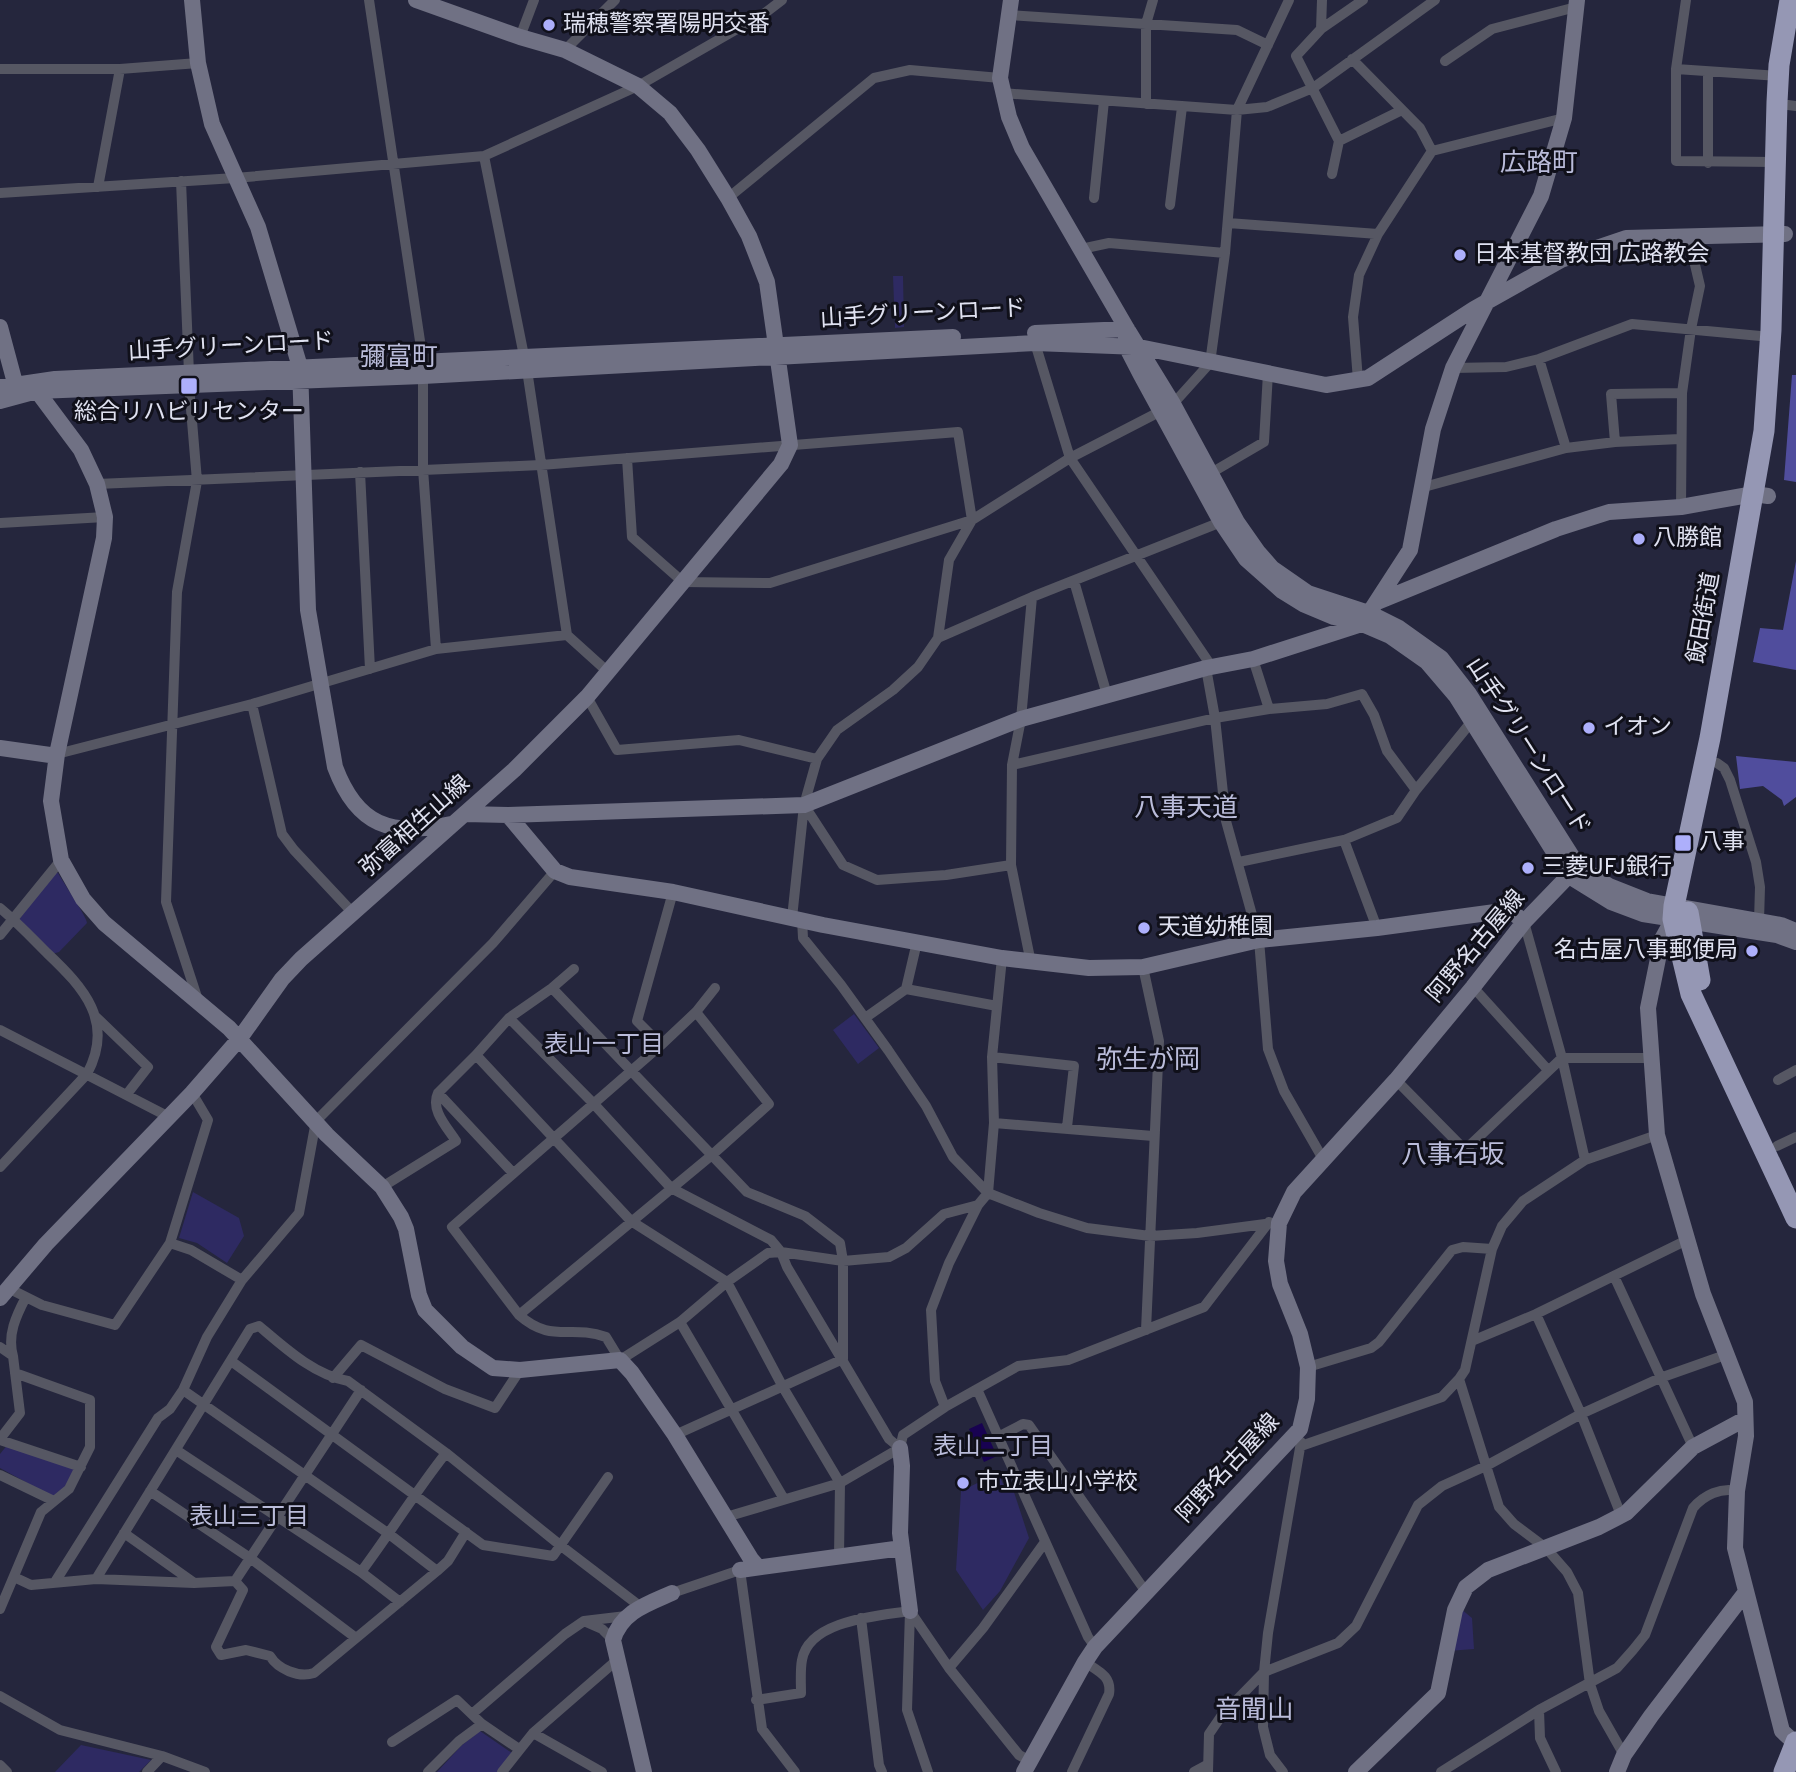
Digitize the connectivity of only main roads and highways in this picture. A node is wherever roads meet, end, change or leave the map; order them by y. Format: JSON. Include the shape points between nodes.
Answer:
{"nodes":[{"id":1,"x":1790,"y":0,"type":"edge"},
{"id":2,"x":1796,"y":23,"type":"edge"},
{"id":3,"x":1792,"y":105,"type":"edge"},
{"id":4,"x":1779,"y":234,"type":"junction"},
{"id":5,"x":1761,"y":495,"type":"junction"},
{"id":6,"x":1681,"y":913,"type":"junction"},
{"id":7,"x":1787,"y":1141,"type":"edge"},
{"id":8,"x":1796,"y":1185,"type":"edge"},
{"id":9,"x":1796,"y":1218,"type":"edge"},
{"id":10,"x":1796,"y":1743,"type":"edge"},
{"id":11,"x":1784,"y":1772,"type":"edge"}],
"edges":[{"from":1,"to":4,"type":"highway","name":"飯田街道","via":[[1779,76],[1775,162]]},
{"from":2,"to":3,"type":"highway","name":"飯田街道","via":[[1788,66]]},
{"from":3,"to":4,"type":"highway","name":"飯田街道"},
{"from":4,"to":5,"type":"highway","name":"飯田街道"},
{"from":4,"to":5,"type":"highway","name":"飯田街道","via":[[1785,310],[1776,429]]},
{"from":5,"to":6,"type":"highway","name":"飯田街道","via":[[1710,738]]},
{"from":5,"to":6,"type":"highway","name":"飯田街道","via":[[1717,763]]},
{"from":6,"to":7,"type":"highway","name":"飯田街道","via":[[1703,990]]},
{"from":6,"to":9,"type":"highway","name":"飯田街道","via":[[1691,994]]},
{"from":7,"to":8,"type":"highway","name":"飯田街道"},
{"from":10,"to":11,"type":"highway"}]}
